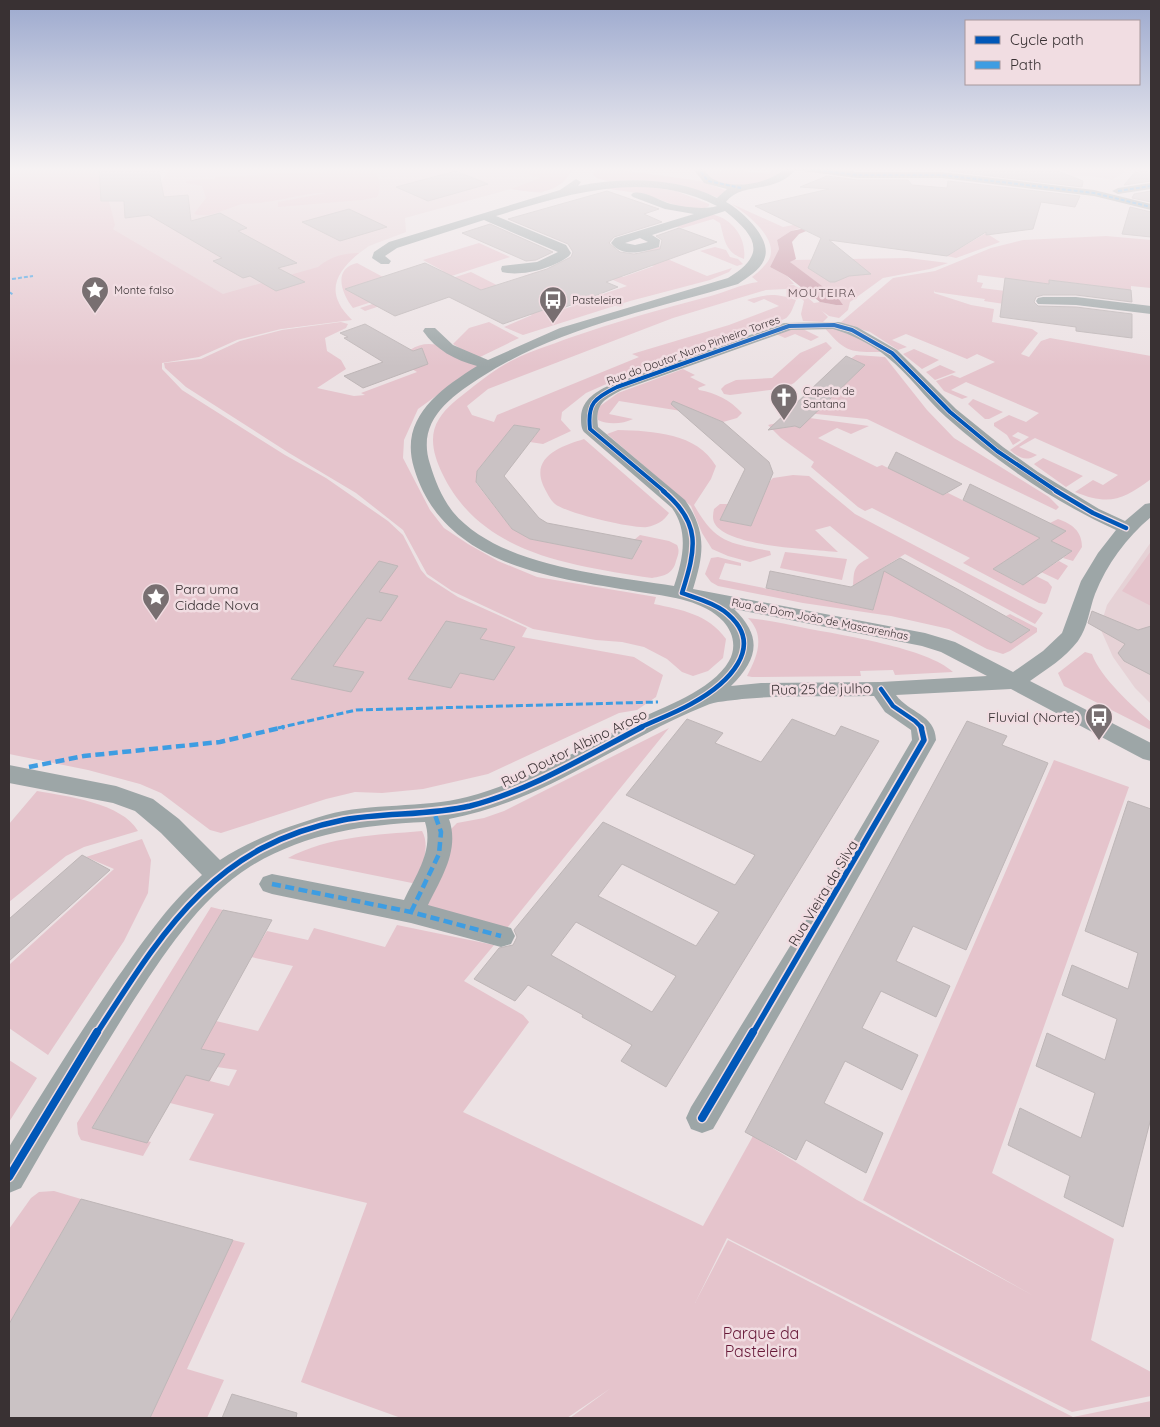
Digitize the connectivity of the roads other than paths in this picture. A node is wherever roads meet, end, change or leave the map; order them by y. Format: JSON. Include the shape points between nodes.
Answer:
{"nodes":[{"id":1,"x":422,"y":234,"type":"edge"},
{"id":2,"x":527,"y":234,"type":"edge"},
{"id":3,"x":754,"y":234,"type":"edge"},
{"id":4,"x":384,"y":261,"type":"dead end"},
{"id":5,"x":507,"y":269,"type":"dead end"},
{"id":6,"x":1043,"y":300,"type":"dead end"},
{"id":7,"x":1151,"y":310,"type":"edge"},
{"id":8,"x":430,"y":331,"type":"dead end"},
{"id":9,"x":489,"y":365,"type":"junction"},
{"id":10,"x":1151,"y":508,"type":"edge"},
{"id":11,"x":1126,"y":528,"type":"junction"},
{"id":12,"x":682,"y":594,"type":"junction"},
{"id":13,"x":1013,"y":682,"type":"junction"},
{"id":14,"x":881,"y":689,"type":"junction"},
{"id":15,"x":691,"y":704,"type":"junction"},
{"id":16,"x":1151,"y":753,"type":"edge"},
{"id":17,"x":9,"y":774,"type":"edge"},
{"id":18,"x":434,"y":812,"type":"junction"},
{"id":19,"x":218,"y":876,"type":"junction"},
{"id":20,"x":272,"y":884,"type":"dead end"},
{"id":21,"x":411,"y":912,"type":"junction"},
{"id":22,"x":501,"y":936,"type":"dead end"},
{"id":23,"x":702,"y":1118,"type":"dead end"},
{"id":24,"x":9,"y":1176,"type":"edge"}],
"edges":[{"from":1,"to":4,"type":"street","via":[[393,245],[378,255]]},
{"from":2,"to":5,"type":"street","via":[[562,248],[565,253],[532,266]]},
{"from":3,"to":9,"type":"street","name":"Rua de Dom João de Mascarenhas","via":[[760,245],[760,256],[752,268],[733,282],[580,326]]},
{"from":6,"to":7,"type":"street"},
{"from":8,"to":9,"type":"street","via":[[436,340]]},
{"from":9,"to":12,"type":"street","name":"Rua de Dom João de Mascarenhas","via":[[437,404],[424,420],[418,436],[417,449],[428,489],[442,510],[463,531],[492,548],[536,566]]},
{"from":10,"to":11,"type":"street"},
{"from":11,"to":12,"type":"street","name":"Rua do Doutor Nuno Pinheiro Torres","via":[[1032,476],[997,451],[950,412],[892,353],[868,338],[834,325],[789,326],[617,387],[592,403],[588,414],[590,430],[687,514],[694,546]]},
{"from":11,"to":13,"type":"street","via":[[1096,568],[1071,636],[1061,648]]},
{"from":12,"to":13,"type":"street","name":"Rua de Dom João de Mascarenhas","via":[[926,640],[965,655]]},
{"from":12,"to":15,"type":"street","name":"Rua Doutor Albino Aroso","via":[[723,610],[739,628],[744,645],[741,662],[714,690]]},
{"from":13,"to":14,"type":"street","name":"Rua 25 de julho"},
{"from":13,"to":16,"type":"street","name":"Rua de Dom João de Mascarenhas"},
{"from":14,"to":15,"type":"street","name":"Rua 25 de julho","via":[[761,690],[716,695]]},
{"from":14,"to":23,"type":"street","name":"Rua Vieira da Silva","via":[[893,707],[920,724],[925,731],[924,740]]},
{"from":15,"to":18,"type":"street","name":"Rua Doutor Albino Aroso","via":[[534,783],[492,799]]},
{"from":17,"to":19,"type":"street","via":[[116,795],[144,806],[170,826]]},
{"from":18,"to":19,"type":"street","name":"Rua Doutor Albino Aroso","via":[[382,815],[329,824],[258,851]]},
{"from":18,"to":21,"type":"street","via":[[441,832],[439,854]]},
{"from":19,"to":24,"type":"street","name":"Rua Doutor Albino Aroso","via":[[187,904],[160,941],[108,1016]]},
{"from":20,"to":21,"type":"street"},
{"from":21,"to":22,"type":"street"}]}
